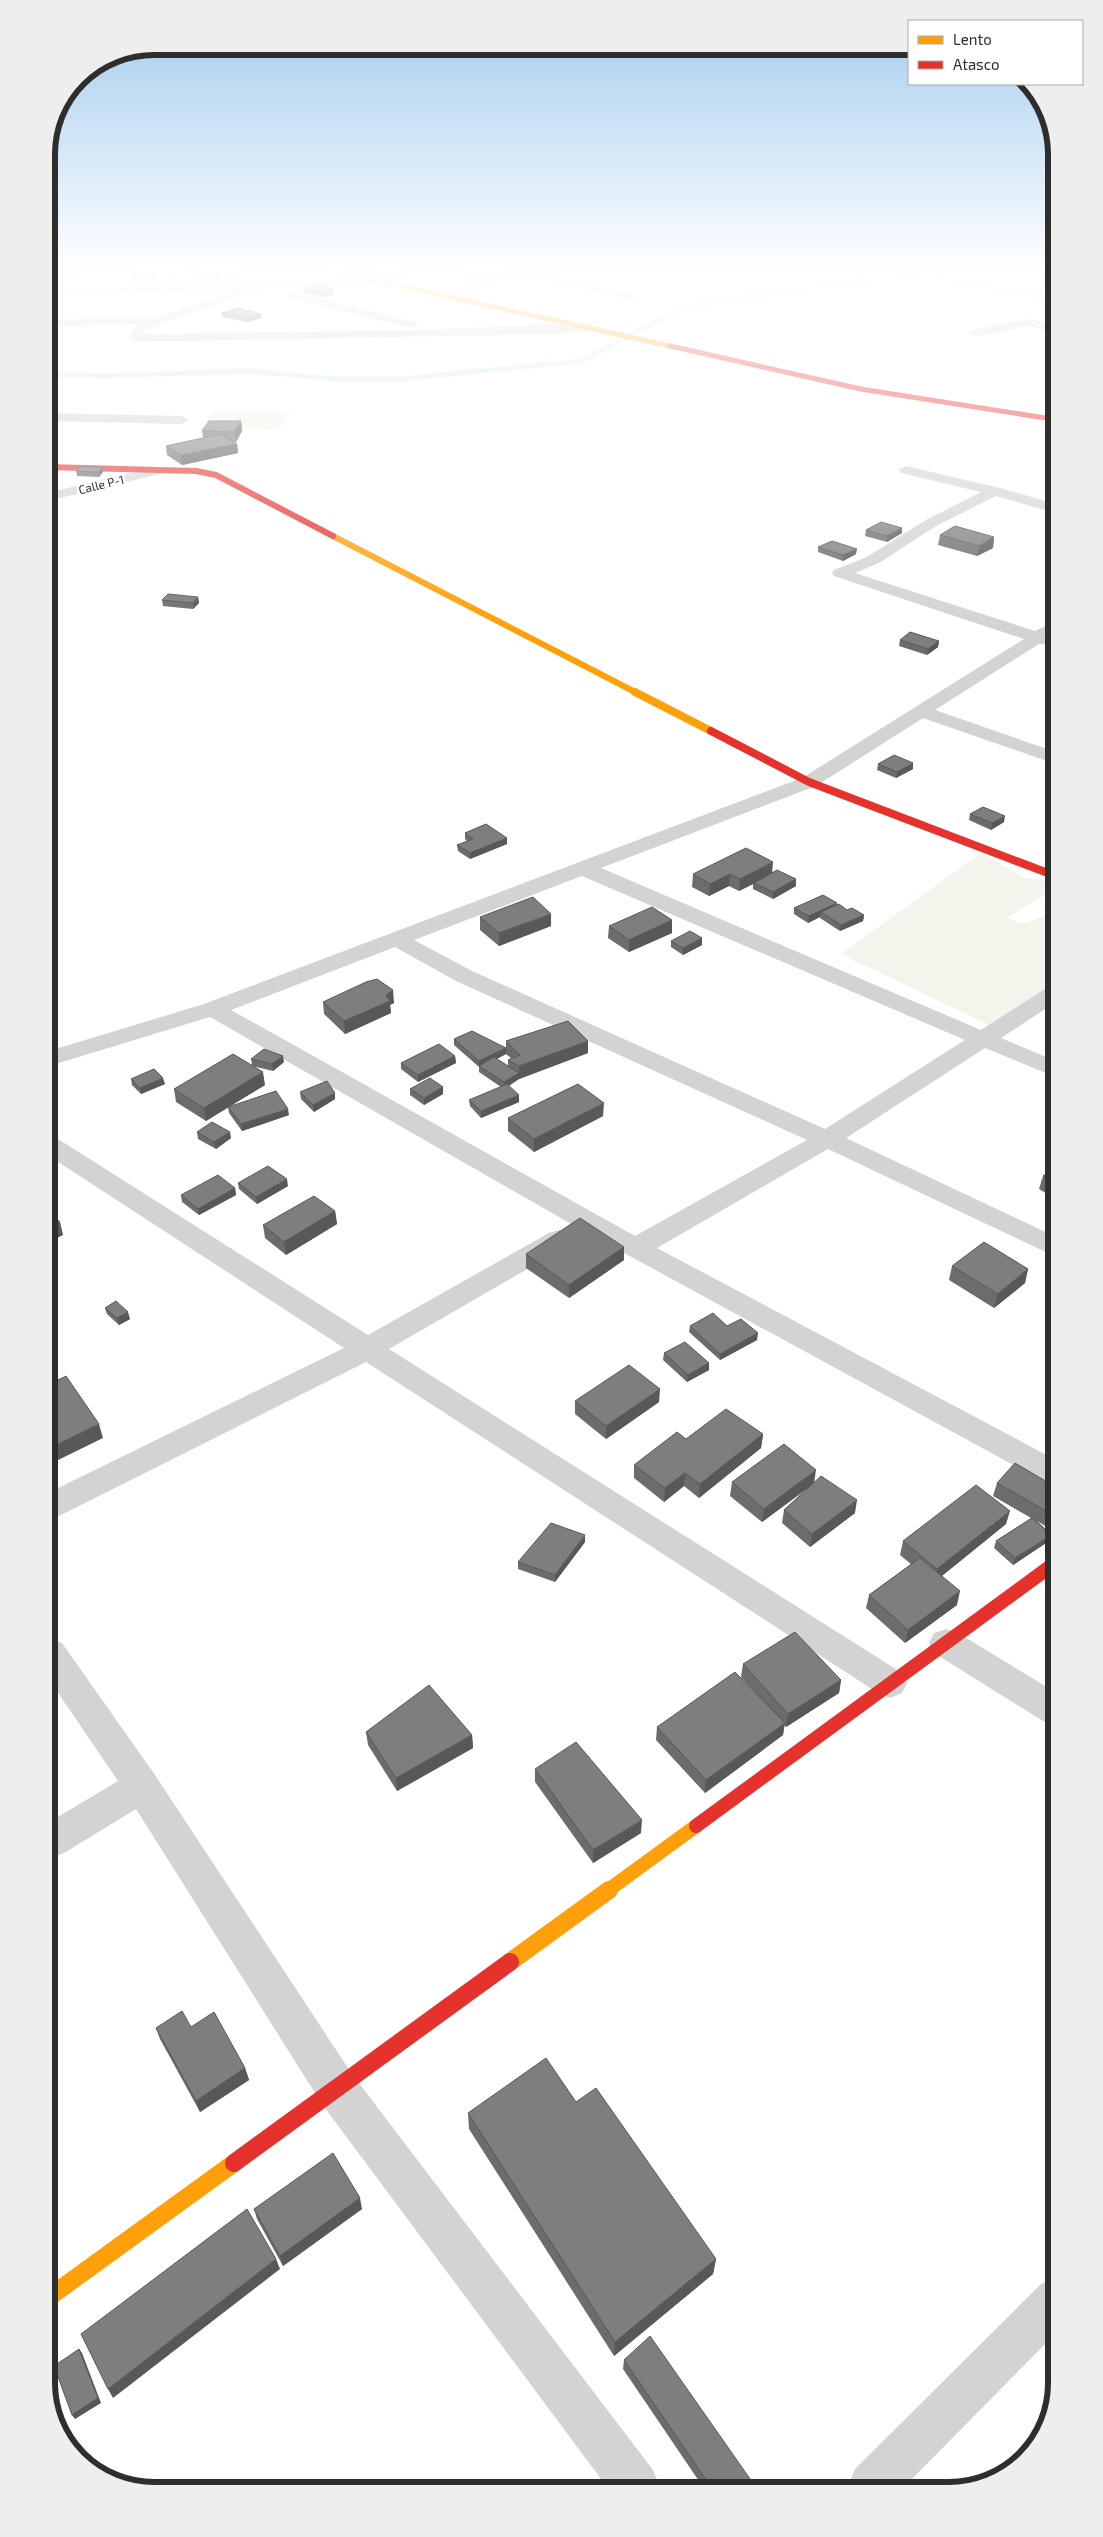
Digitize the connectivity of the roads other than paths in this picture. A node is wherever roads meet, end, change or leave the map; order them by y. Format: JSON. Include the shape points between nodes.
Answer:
{"nodes":[{"id":1,"x":870,"y":389,"type":"edge"},
{"id":2,"x":1048,"y":418,"type":"edge"},
{"id":3,"x":55,"y":420,"type":"edge"},
{"id":4,"x":182,"y":420,"type":"dead end"},
{"id":5,"x":55,"y":467,"type":"edge"},
{"id":6,"x":906,"y":470,"type":"dead end"},
{"id":7,"x":155,"y":471,"type":"junction"},
{"id":8,"x":995,"y":491,"type":"junction"},
{"id":9,"x":55,"y":495,"type":"edge"},
{"id":10,"x":1048,"y":507,"type":"edge"},
{"id":11,"x":1048,"y":636,"type":"edge"},
{"id":12,"x":921,"y":711,"type":"junction"},
{"id":13,"x":1048,"y":756,"type":"edge"},
{"id":14,"x":809,"y":782,"type":"junction"},
{"id":15,"x":582,"y":868,"type":"junction"},
{"id":16,"x":1048,"y":873,"type":"edge"},
{"id":17,"x":396,"y":939,"type":"junction"},
{"id":18,"x":1048,"y":997,"type":"edge"},
{"id":19,"x":212,"y":1009,"type":"junction"},
{"id":20,"x":983,"y":1040,"type":"junction"},
{"id":21,"x":55,"y":1056,"type":"edge"},
{"id":22,"x":1048,"y":1067,"type":"edge"},
{"id":23,"x":827,"y":1139,"type":"junction"},
{"id":24,"x":55,"y":1150,"type":"edge"},
{"id":25,"x":589,"y":1223,"type":"junction"},
{"id":26,"x":1048,"y":1244,"type":"edge"},
{"id":27,"x":635,"y":1248,"type":"junction"},
{"id":28,"x":366,"y":1349,"type":"junction"},
{"id":29,"x":1048,"y":1470,"type":"edge"},
{"id":30,"x":55,"y":1504,"type":"edge"},
{"id":31,"x":1048,"y":1568,"type":"edge"},
{"id":32,"x":946,"y":1643,"type":"junction"},
{"id":33,"x":55,"y":1659,"type":"edge"},
{"id":34,"x":890,"y":1683,"type":"junction"},
{"id":35,"x":1048,"y":1706,"type":"edge"},
{"id":36,"x":142,"y":1786,"type":"junction"},
{"id":37,"x":55,"y":1838,"type":"edge"},
{"id":38,"x":337,"y":2089,"type":"junction"},
{"id":39,"x":55,"y":2293,"type":"edge"},
{"id":40,"x":1048,"y":2308,"type":"edge"},
{"id":41,"x":632,"y":2482,"type":"edge"},
{"id":42,"x":876,"y":2482,"type":"edge"}],
"edges":[{"from":1,"to":2,"type":"street"},
{"from":3,"to":4,"type":"street"},
{"from":5,"to":7,"type":"street"},
{"from":6,"to":8,"type":"street"},
{"from":7,"to":9,"type":"street","name":"Calle P-1"},
{"from":7,"to":14,"type":"street","via":[[216,475]]},
{"from":8,"to":10,"type":"street"},
{"from":8,"to":11,"type":"street","via":[[931,523],[873,560],[840,574]]},
{"from":11,"to":12,"type":"street"},
{"from":12,"to":13,"type":"street"},
{"from":12,"to":14,"type":"street"},
{"from":14,"to":15,"type":"street"},
{"from":14,"to":16,"type":"street"},
{"from":15,"to":17,"type":"street"},
{"from":15,"to":20,"type":"street"},
{"from":17,"to":19,"type":"street"},
{"from":17,"to":23,"type":"street","via":[[464,976]]},
{"from":18,"to":20,"type":"street"},
{"from":19,"to":21,"type":"street"},
{"from":19,"to":25,"type":"street"},
{"from":20,"to":22,"type":"street"},
{"from":20,"to":23,"type":"street"},
{"from":23,"to":26,"type":"street"},
{"from":23,"to":27,"type":"street"},
{"from":24,"to":28,"type":"street"},
{"from":25,"to":27,"type":"street"},
{"from":25,"to":28,"type":"street"},
{"from":27,"to":29,"type":"street"},
{"from":28,"to":30,"type":"street"},
{"from":28,"to":34,"type":"street"},
{"from":31,"to":32,"type":"street"},
{"from":32,"to":34,"type":"street"},
{"from":32,"to":35,"type":"street"},
{"from":33,"to":36,"type":"street"},
{"from":34,"to":38,"type":"street"},
{"from":36,"to":37,"type":"street"},
{"from":36,"to":38,"type":"street"},
{"from":38,"to":39,"type":"street"},
{"from":38,"to":41,"type":"street"},
{"from":40,"to":42,"type":"street"}]}
